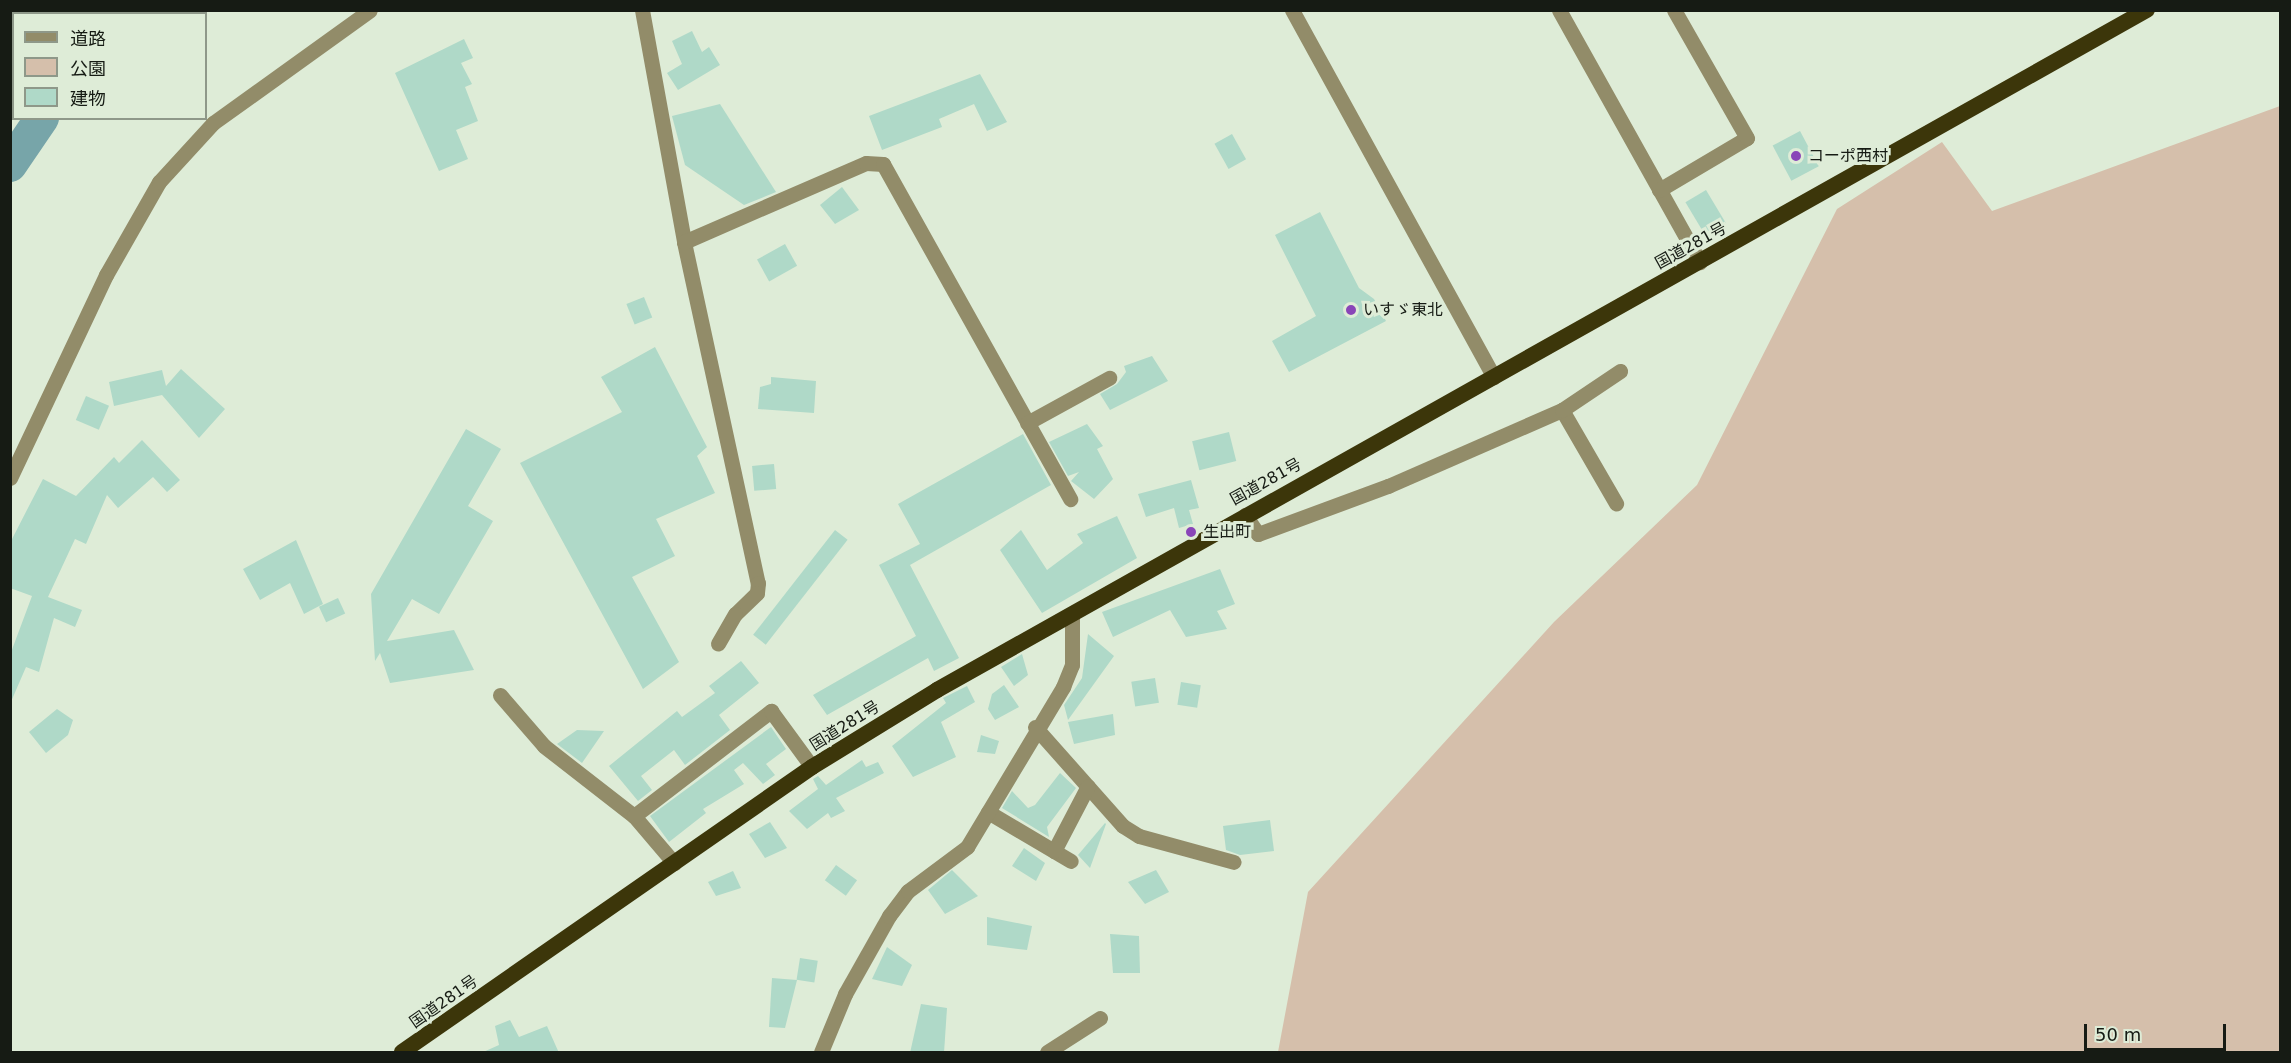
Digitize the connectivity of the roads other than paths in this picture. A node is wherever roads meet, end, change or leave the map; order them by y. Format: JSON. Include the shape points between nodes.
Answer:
{"nodes":[{"id":1,"x":370,"y":10,"type":"edge"},
{"id":2,"x":642,"y":10,"type":"edge"},
{"id":3,"x":1292,"y":10,"type":"edge"},
{"id":4,"x":1559,"y":10,"type":"edge"},
{"id":5,"x":1674,"y":10,"type":"edge"},
{"id":6,"x":2147,"y":10,"type":"edge"},
{"id":7,"x":1659,"y":190,"type":"junction"},
{"id":8,"x":684,"y":242,"type":"junction"},
{"id":9,"x":1700,"y":262,"type":"junction"},
{"id":10,"x":1620,"y":370,"type":"dead end"},
{"id":11,"x":1494,"y":377,"type":"junction"},
{"id":12,"x":1109,"y":378,"type":"dead end"},
{"id":13,"x":1562,"y":410,"type":"junction"},
{"id":14,"x":1027,"y":423,"type":"junction"},
{"id":15,"x":10,"y":478,"type":"edge"},
{"id":16,"x":1070,"y":499,"type":"dead end"},
{"id":17,"x":1616,"y":503,"type":"dead end"},
{"id":18,"x":1245,"y":514,"type":"junction"},
{"id":19,"x":1071,"y":614,"type":"junction"},
{"id":20,"x":718,"y":643,"type":"dead end"},
{"id":21,"x":501,"y":694,"type":"dead end"},
{"id":22,"x":1035,"y":728,"type":"junction"},
{"id":23,"x":812,"y":767,"type":"junction"},
{"id":24,"x":1088,"y":786,"type":"junction"},
{"id":25,"x":988,"y":812,"type":"junction"},
{"id":26,"x":634,"y":816,"type":"junction"},
{"id":27,"x":1054,"y":851,"type":"junction"},
{"id":28,"x":1071,"y":861,"type":"dead end"},
{"id":29,"x":1234,"y":862,"type":"dead end"},
{"id":30,"x":674,"y":863,"type":"junction"},
{"id":31,"x":1100,"y":1018,"type":"dead end"},
{"id":32,"x":402,"y":1053,"type":"edge"},
{"id":33,"x":821,"y":1053,"type":"edge"},
{"id":34,"x":1047,"y":1053,"type":"edge"}],
"edges":[{"from":1,"to":15,"type":"street","via":[[213,123],[159,182],[106,275]]},
{"from":2,"to":8,"type":"street"},
{"from":3,"to":11,"type":"street"},
{"from":4,"to":7,"type":"street"},
{"from":5,"to":7,"type":"street","via":[[1747,138]]},
{"from":6,"to":9,"type":"highway","name":"国道281号"},
{"from":7,"to":9,"type":"street"},
{"from":8,"to":14,"type":"street","via":[[866,163],[884,164]]},
{"from":8,"to":20,"type":"street","via":[[758,583],[757,593],[735,614]]},
{"from":9,"to":11,"type":"highway","name":"国道281号"},
{"from":10,"to":13,"type":"street"},
{"from":11,"to":18,"type":"highway","name":"国道281号"},
{"from":12,"to":14,"type":"street"},
{"from":13,"to":17,"type":"street"},
{"from":13,"to":18,"type":"street","via":[[1409,478],[1258,534]]},
{"from":14,"to":16,"type":"street"},
{"from":18,"to":19,"type":"highway","name":"国道281号"},
{"from":19,"to":22,"type":"street","via":[[1071,665]]},
{"from":19,"to":23,"type":"highway","name":"国道281号"},
{"from":21,"to":26,"type":"street","via":[[544,746]]},
{"from":22,"to":24,"type":"street"},
{"from":22,"to":25,"type":"street"},
{"from":23,"to":26,"type":"street","via":[[771,711]]},
{"from":23,"to":30,"type":"highway","name":"国道281号"},
{"from":24,"to":27,"type":"street"},
{"from":24,"to":29,"type":"street","via":[[1139,836]]},
{"from":25,"to":27,"type":"street"},
{"from":25,"to":33,"type":"street","via":[[967,847],[908,891],[889,916],[845,994]]},
{"from":26,"to":30,"type":"street"},
{"from":27,"to":28,"type":"street"},
{"from":30,"to":32,"type":"highway","name":"国道281号"},
{"from":31,"to":34,"type":"street"}]}
